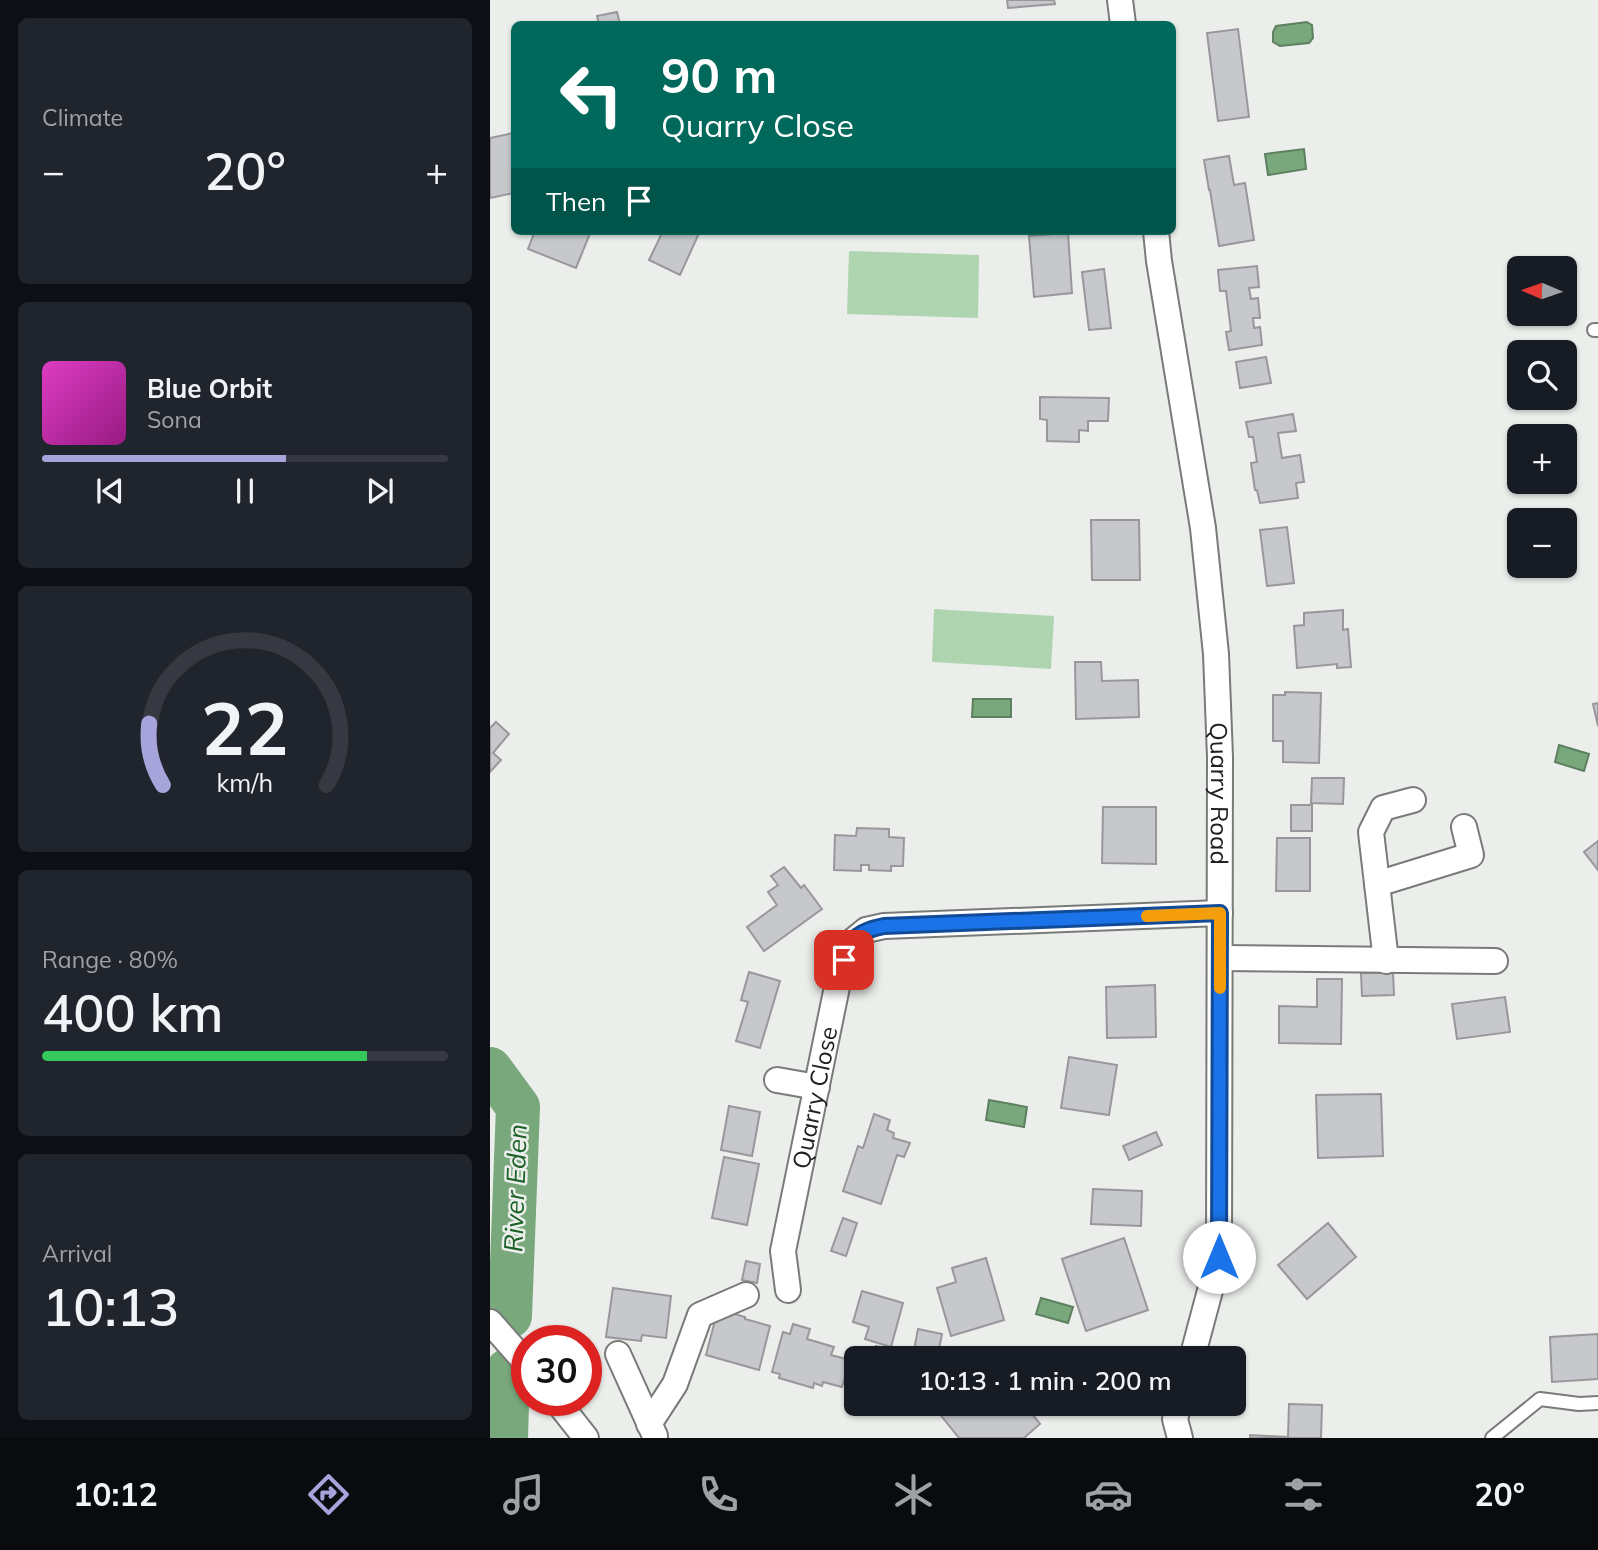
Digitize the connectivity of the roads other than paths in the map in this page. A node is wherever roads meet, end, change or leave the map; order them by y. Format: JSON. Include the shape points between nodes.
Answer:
{"nodes":[{"id":1,"x":1120,"y":0,"type":"edge"},
{"id":2,"x":1124,"y":21,"type":"edge"},
{"id":3,"x":1157,"y":235,"type":"edge"},
{"id":4,"x":1413,"y":800,"type":"dead end"},
{"id":5,"x":1464,"y":827,"type":"dead end"},
{"id":6,"x":1377,"y":884,"type":"junction"},
{"id":7,"x":1220,"y":913,"type":"junction"},
{"id":8,"x":1220,"y":958,"type":"junction"},
{"id":9,"x":1386,"y":961,"type":"junction"},
{"id":10,"x":1495,"y":961,"type":"dead end"},
{"id":11,"x":777,"y":1080,"type":"dead end"},
{"id":12,"x":817,"y":1087,"type":"junction"},
{"id":13,"x":788,"y":1290,"type":"dead end"},
{"id":14,"x":746,"y":1295,"type":"dead end"},
{"id":15,"x":490,"y":1322,"type":"edge"},
{"id":16,"x":511,"y":1346,"type":"edge"},
{"id":17,"x":1195,"y":1346,"type":"edge"},
{"id":18,"x":618,"y":1354,"type":"dead end"},
{"id":19,"x":1598,"y":1403,"type":"edge"},
{"id":20,"x":553,"y":1416,"type":"edge"},
{"id":21,"x":569,"y":1416,"type":"edge"},
{"id":22,"x":1176,"y":1416,"type":"edge"},
{"id":23,"x":652,"y":1431,"type":"edge"},
{"id":24,"x":563,"y":1438,"type":"edge"},
{"id":25,"x":586,"y":1438,"type":"edge"},
{"id":26,"x":1180,"y":1438,"type":"edge"},
{"id":27,"x":1492,"y":1438,"type":"edge"}],
"edges":[{"from":1,"to":2,"type":"street"},
{"from":3,"to":7,"type":"street","name":"Quarry Road","via":[[1203,528],[1216,654]]},
{"from":4,"to":6,"type":"street","via":[[1383,808],[1371,832]]},
{"from":5,"to":6,"type":"street","via":[[1471,855]]},
{"from":6,"to":9,"type":"street"},
{"from":7,"to":8,"type":"street","name":"Quarry Road"},
{"from":7,"to":12,"type":"street","name":"Quarry Close","via":[[866,930],[850,943],[844,960]]},
{"from":8,"to":9,"type":"street"},
{"from":8,"to":17,"type":"street","name":"Quarry Road","via":[[1219,1257]]},
{"from":9,"to":10,"type":"street"},
{"from":11,"to":12,"type":"street"},
{"from":12,"to":13,"type":"street","name":"Quarry Close","via":[[783,1251]]},
{"from":14,"to":23,"type":"street","via":[[700,1315]]},
{"from":15,"to":16,"type":"street"},
{"from":18,"to":23,"type":"street"},
{"from":19,"to":27,"type":"lane","via":[[1540,1399]]},
{"from":20,"to":24,"type":"street"},
{"from":21,"to":25,"type":"street"},
{"from":22,"to":26,"type":"street"}]}
